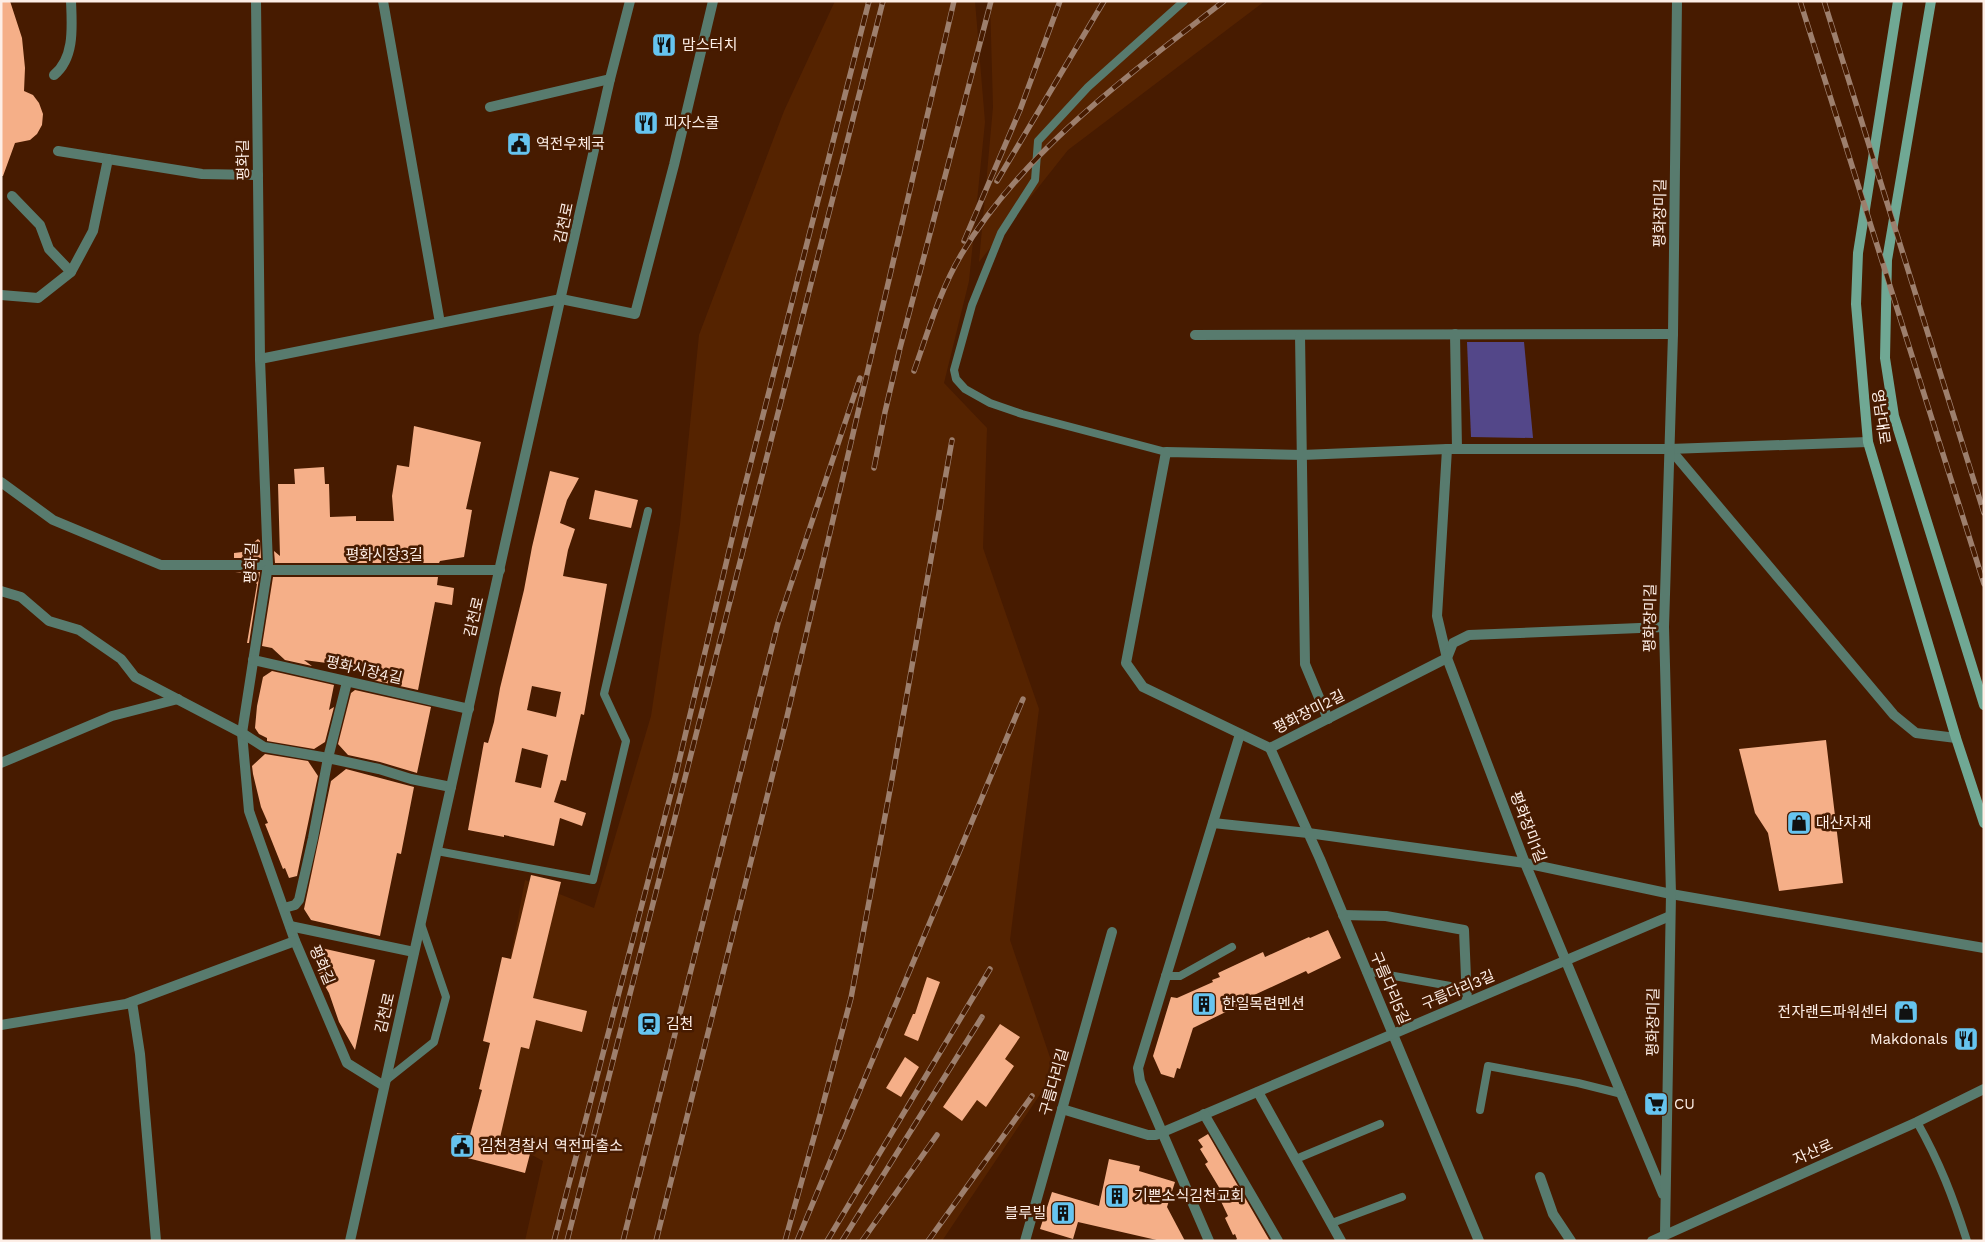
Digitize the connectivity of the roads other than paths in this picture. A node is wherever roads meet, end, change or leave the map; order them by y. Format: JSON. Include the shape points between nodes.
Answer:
{"nodes":[{"id":1,"x":71,"y":1,"type":"edge"},
{"id":2,"x":256,"y":1,"type":"edge"},
{"id":3,"x":383,"y":1,"type":"edge"},
{"id":4,"x":630,"y":1,"type":"edge"},
{"id":5,"x":713,"y":1,"type":"edge"},
{"id":6,"x":1184,"y":1,"type":"edge"},
{"id":7,"x":1677,"y":1,"type":"edge"},
{"id":8,"x":1898,"y":1,"type":"edge"},
{"id":9,"x":1931,"y":1,"type":"edge"},
{"id":10,"x":54,"y":75,"type":"dead end"},
{"id":11,"x":610,"y":78,"type":"junction"},
{"id":12,"x":490,"y":108,"type":"dead end"},
{"id":13,"x":58,"y":151,"type":"dead end"},
{"id":14,"x":108,"y":160,"type":"junction"},
{"id":15,"x":258,"y":174,"type":"junction"},
{"id":16,"x":12,"y":196,"type":"dead end"},
{"id":17,"x":71,"y":272,"type":"junction"},
{"id":18,"x":1,"y":295,"type":"edge"},
{"id":19,"x":561,"y":300,"type":"junction"},
{"id":20,"x":440,"y":324,"type":"junction"},
{"id":21,"x":1300,"y":334,"type":"junction"},
{"id":22,"x":1455,"y":334,"type":"junction"},
{"id":23,"x":1674,"y":334,"type":"junction"},
{"id":24,"x":1195,"y":335,"type":"dead end"},
{"id":25,"x":260,"y":359,"type":"junction"},
{"id":26,"x":1868,"y":442,"type":"junction"},
{"id":27,"x":1452,"y":449,"type":"junction"},
{"id":28,"x":1670,"y":449,"type":"junction"},
{"id":29,"x":1166,"y":452,"type":"junction"},
{"id":30,"x":1302,"y":455,"type":"junction"},
{"id":31,"x":1,"y":482,"type":"edge"},
{"id":32,"x":648,"y":511,"type":"dead end"},
{"id":33,"x":268,"y":568,"type":"junction"},
{"id":34,"x":500,"y":570,"type":"junction"},
{"id":35,"x":1,"y":591,"type":"edge"},
{"id":36,"x":1664,"y":627,"type":"junction"},
{"id":37,"x":1447,"y":658,"type":"junction"},
{"id":38,"x":254,"y":660,"type":"junction"},
{"id":39,"x":347,"y":682,"type":"junction"},
{"id":40,"x":178,"y":699,"type":"junction"},
{"id":41,"x":1984,"y":704,"type":"edge"},
{"id":42,"x":469,"y":710,"type":"junction"},
{"id":43,"x":1328,"y":719,"type":"junction"},
{"id":44,"x":242,"y":733,"type":"junction"},
{"id":45,"x":1240,"y":734,"type":"junction"},
{"id":46,"x":1956,"y":738,"type":"junction"},
{"id":47,"x":1270,"y":748,"type":"junction"},
{"id":48,"x":328,"y":758,"type":"junction"},
{"id":49,"x":1,"y":763,"type":"edge"},
{"id":50,"x":451,"y":787,"type":"junction"},
{"id":51,"x":1213,"y":823,"type":"junction"},
{"id":52,"x":1984,"y":823,"type":"edge"},
{"id":53,"x":1308,"y":833,"type":"junction"},
{"id":54,"x":437,"y":851,"type":"junction"},
{"id":55,"x":1525,"y":863,"type":"junction"},
{"id":56,"x":1670,"y":894,"type":"junction"},
{"id":57,"x":284,"y":908,"type":"junction"},
{"id":58,"x":1343,"y":915,"type":"junction"},
{"id":59,"x":1670,"y":916,"type":"junction"},
{"id":60,"x":421,"y":924,"type":"junction"},
{"id":61,"x":290,"y":926,"type":"junction"},
{"id":62,"x":1112,"y":932,"type":"dead end"},
{"id":63,"x":295,"y":941,"type":"junction"},
{"id":64,"x":1232,"y":947,"type":"dead end"},
{"id":65,"x":1984,"y":948,"type":"edge"},
{"id":66,"x":414,"y":952,"type":"junction"},
{"id":67,"x":1566,"y":960,"type":"junction"},
{"id":68,"x":1366,"y":971,"type":"junction"},
{"id":69,"x":1165,"y":976,"type":"junction"},
{"id":70,"x":1467,"y":989,"type":"junction"},
{"id":71,"x":132,"y":1002,"type":"junction"},
{"id":72,"x":1467,"y":1002,"type":"junction"},
{"id":73,"x":1,"y":1024,"type":"edge"},
{"id":74,"x":1393,"y":1034,"type":"junction"},
{"id":75,"x":385,"y":1083,"type":"junction"},
{"id":76,"x":1984,"y":1089,"type":"edge"},
{"id":77,"x":1258,"y":1092,"type":"junction"},
{"id":78,"x":1622,"y":1094,"type":"junction"},
{"id":79,"x":1062,"y":1109,"type":"junction"},
{"id":80,"x":1480,"y":1110,"type":"dead end"},
{"id":81,"x":1204,"y":1114,"type":"junction"},
{"id":82,"x":1917,"y":1122,"type":"junction"},
{"id":83,"x":1380,"y":1124,"type":"dead end"},
{"id":84,"x":1163,"y":1132,"type":"junction"},
{"id":85,"x":1296,"y":1159,"type":"junction"},
{"id":86,"x":1540,"y":1177,"type":"dead end"},
{"id":87,"x":1402,"y":1196,"type":"dead end"},
{"id":88,"x":1666,"y":1199,"type":"junction"},
{"id":89,"x":1332,"y":1223,"type":"junction"},
{"id":90,"x":1666,"y":1238,"type":"edge"},
{"id":91,"x":156,"y":1241,"type":"edge"},
{"id":92,"x":350,"y":1241,"type":"edge"},
{"id":93,"x":1025,"y":1241,"type":"edge"},
{"id":94,"x":1209,"y":1241,"type":"edge"},
{"id":95,"x":1278,"y":1241,"type":"edge"},
{"id":96,"x":1341,"y":1241,"type":"edge"},
{"id":97,"x":1479,"y":1241,"type":"edge"},
{"id":98,"x":1571,"y":1241,"type":"edge"},
{"id":99,"x":1652,"y":1241,"type":"edge"},
{"id":100,"x":1968,"y":1241,"type":"edge"}],
"edges":[{"from":1,"to":10,"type":"street","via":[[72,36],[62,69]]},
{"from":2,"to":15,"type":"street","name":"평화길"},
{"from":3,"to":20,"type":"street"},
{"from":4,"to":11,"type":"street","name":"김천로"},
{"from":5,"to":19,"type":"street","via":[[635,314]]},
{"from":6,"to":29,"type":"lane","via":[[1094,82],[1038,141],[1035,180],[1001,233],[972,305],[954,370],[956,379],[965,389],[990,403]]},
{"from":7,"to":23,"type":"street","name":"평화장미길"},
{"from":8,"to":26,"type":"main road","name":"영남대로","via":[[1858,253],[1856,304]]},
{"from":9,"to":41,"type":"main road","name":"영남대로","via":[[1887,260],[1885,358],[1894,416]]},
{"from":11,"to":12,"type":"street"},
{"from":11,"to":19,"type":"street","name":"김천로"},
{"from":13,"to":14,"type":"street"},
{"from":14,"to":15,"type":"street","via":[[202,174]]},
{"from":14,"to":17,"type":"street","via":[[93,231]]},
{"from":15,"to":25,"type":"street","name":"평화길"},
{"from":16,"to":17,"type":"street","via":[[40,225],[49,249]]},
{"from":17,"to":18,"type":"street","via":[[38,298]]},
{"from":19,"to":20,"type":"street"},
{"from":19,"to":34,"type":"street","name":"김천로"},
{"from":20,"to":25,"type":"street"},
{"from":21,"to":22,"type":"street"},
{"from":21,"to":24,"type":"street"},
{"from":21,"to":30,"type":"street"},
{"from":22,"to":23,"type":"street"},
{"from":22,"to":27,"type":"street","name":"평화장미1길"},
{"from":23,"to":28,"type":"street","name":"평화장미길"},
{"from":25,"to":33,"type":"street","name":"평화길"},
{"from":26,"to":28,"type":"street"},
{"from":26,"to":46,"type":"main road","name":"영남대로"},
{"from":27,"to":28,"type":"street"},
{"from":27,"to":30,"type":"street"},
{"from":27,"to":37,"type":"street","name":"평화장미1길","via":[[1438,616]]},
{"from":28,"to":36,"type":"street","name":"평화장미길"},
{"from":28,"to":46,"type":"street","via":[[1894,715],[1916,733]]},
{"from":29,"to":30,"type":"street"},
{"from":29,"to":45,"type":"street","name":"평화장미2길","via":[[1126,663],[1143,687]]},
{"from":30,"to":43,"type":"street","via":[[1305,664]]},
{"from":31,"to":33,"type":"street","name":"평화시장3길","via":[[53,520],[161,565]]},
{"from":32,"to":54,"type":"lane","via":[[604,694],[626,741],[593,880]]},
{"from":33,"to":34,"type":"street","name":"평화시장3길"},
{"from":33,"to":38,"type":"street","name":"평화길"},
{"from":34,"to":42,"type":"street","name":"김천로"},
{"from":35,"to":40,"type":"street","via":[[21,597],[49,621],[79,630],[121,659],[135,677]]},
{"from":36,"to":37,"type":"street","name":"평화장미2길","via":[[1469,635],[1453,643]]},
{"from":36,"to":56,"type":"street","name":"평화장미길"},
{"from":37,"to":43,"type":"street","name":"평화장미2길"},
{"from":37,"to":55,"type":"street","name":"평화장미1길"},
{"from":38,"to":39,"type":"street","name":"평화시장4길"},
{"from":38,"to":44,"type":"street","name":"평화길"},
{"from":39,"to":42,"type":"street","name":"평화시장4길"},
{"from":39,"to":48,"type":"street"},
{"from":40,"to":44,"type":"street"},
{"from":40,"to":49,"type":"street","via":[[112,716]]},
{"from":42,"to":50,"type":"street","name":"김천로"},
{"from":43,"to":47,"type":"street","name":"평화장미2길"},
{"from":44,"to":48,"type":"street","via":[[264,747]]},
{"from":44,"to":57,"type":"street","name":"평화길","via":[[249,811]]},
{"from":45,"to":47,"type":"street","name":"평화장미2길"},
{"from":45,"to":51,"type":"street"},
{"from":46,"to":52,"type":"main road","name":"영남대로"},
{"from":47,"to":53,"type":"street","name":"구름다리5길"},
{"from":48,"to":50,"type":"street"},
{"from":48,"to":57,"type":"street","via":[[299,900],[295,905]]},
{"from":50,"to":54,"type":"street","name":"김천로"},
{"from":51,"to":53,"type":"street"},
{"from":51,"to":69,"type":"street"},
{"from":53,"to":55,"type":"street"},
{"from":53,"to":58,"type":"street","name":"구름다리5길"},
{"from":54,"to":60,"type":"street","name":"김천로"},
{"from":55,"to":56,"type":"street"},
{"from":55,"to":67,"type":"street","name":"평화장미1길"},
{"from":56,"to":59,"type":"street","name":"평화장미길"},
{"from":56,"to":65,"type":"street"},
{"from":57,"to":61,"type":"street","name":"평화길"},
{"from":58,"to":68,"type":"street","name":"구름다리5길"},
{"from":58,"to":70,"type":"street","via":[[1386,916],[1464,930]]},
{"from":59,"to":67,"type":"street","name":"구름다리3길"},
{"from":59,"to":88,"type":"street","name":"평화장미길"},
{"from":60,"to":66,"type":"street","name":"김천로"},
{"from":60,"to":75,"type":"lane","via":[[446,997],[434,1042]]},
{"from":61,"to":63,"type":"street","name":"평화길"},
{"from":61,"to":66,"type":"street"},
{"from":62,"to":79,"type":"street","name":"구름다리길"},
{"from":63,"to":71,"type":"street"},
{"from":63,"to":75,"type":"street","name":"평화길","via":[[347,1063]]},
{"from":64,"to":69,"type":"lane","via":[[1180,976]]},
{"from":66,"to":75,"type":"street","name":"김천로"},
{"from":67,"to":72,"type":"street","name":"구름다리3길"},
{"from":67,"to":78,"type":"street","name":"평화장미1길"},
{"from":68,"to":70,"type":"lane"},
{"from":68,"to":74,"type":"street","name":"구름다리5길"},
{"from":69,"to":84,"type":"street","via":[[1138,1068],[1140,1081]]},
{"from":70,"to":72,"type":"street"},
{"from":71,"to":73,"type":"street"},
{"from":71,"to":91,"type":"street","via":[[140,1054]]},
{"from":72,"to":74,"type":"street","name":"구름다리3길"},
{"from":74,"to":77,"type":"street","name":"구름다리3길"},
{"from":74,"to":97,"type":"street","name":"구름다리5길"},
{"from":75,"to":92,"type":"street","name":"김천로"},
{"from":76,"to":82,"type":"street","name":"자산로"},
{"from":77,"to":81,"type":"street","name":"구름다리3길"},
{"from":77,"to":85,"type":"street"},
{"from":78,"to":80,"type":"lane","via":[[1488,1066]]},
{"from":78,"to":88,"type":"street","name":"평화장미1길"},
{"from":79,"to":84,"type":"street","name":"구름다리3길","via":[[1148,1135]]},
{"from":79,"to":93,"type":"street","name":"구름다리길"},
{"from":81,"to":84,"type":"street","name":"구름다리3길"},
{"from":81,"to":95,"type":"street"},
{"from":82,"to":90,"type":"street","name":"자산로"},
{"from":82,"to":100,"type":"lane","via":[[1937,1159]]},
{"from":83,"to":85,"type":"lane"},
{"from":84,"to":94,"type":"street"},
{"from":85,"to":89,"type":"street"},
{"from":86,"to":98,"type":"street","via":[[1554,1214]]},
{"from":87,"to":89,"type":"lane"},
{"from":88,"to":90,"type":"street","name":"평화장미길"},
{"from":89,"to":96,"type":"street"},
{"from":90,"to":99,"type":"street","name":"자산로"}]}
